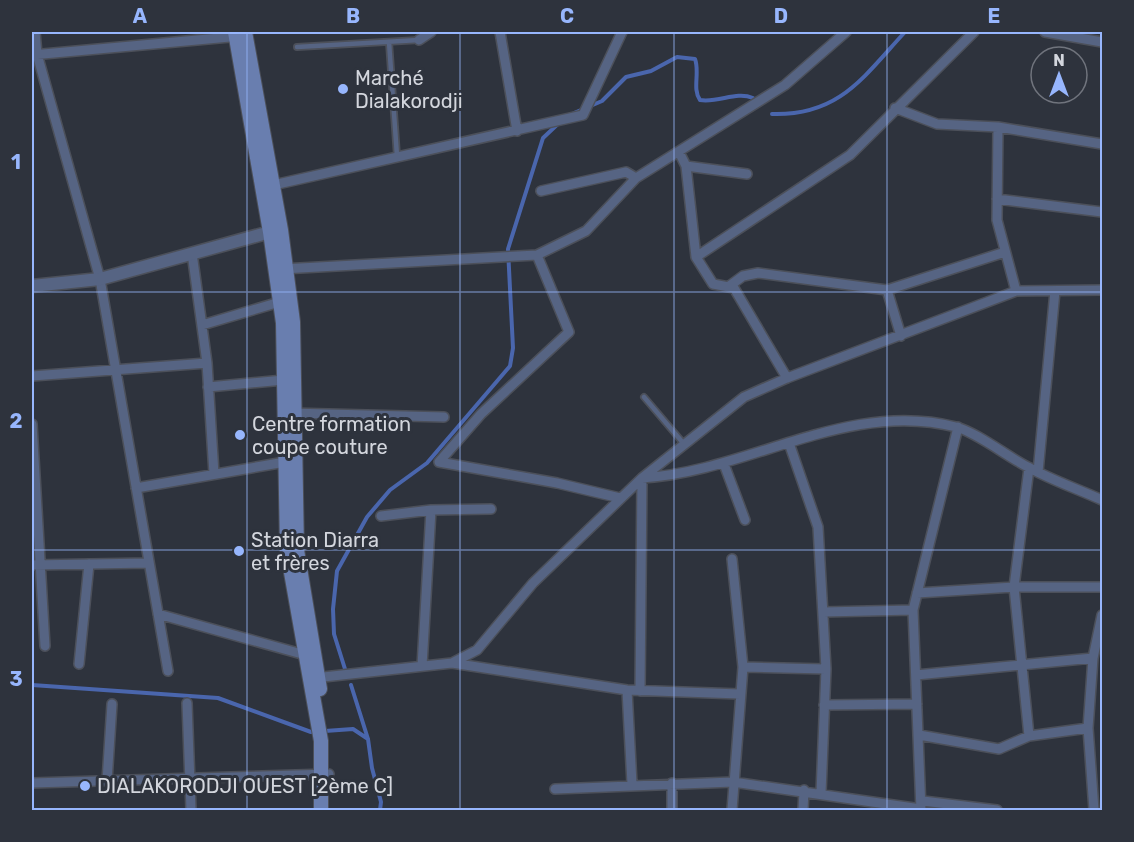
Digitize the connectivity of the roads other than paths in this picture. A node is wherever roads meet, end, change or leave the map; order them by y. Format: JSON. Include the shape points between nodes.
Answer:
{"nodes":[{"id":1,"x":35,"y":32,"type":"edge"},
{"id":2,"x":431,"y":32,"type":"edge"},
{"id":3,"x":500,"y":32,"type":"edge"},
{"id":4,"x":622,"y":32,"type":"edge"},
{"id":5,"x":846,"y":32,"type":"edge"},
{"id":6,"x":974,"y":32,"type":"edge"},
{"id":7,"x":1045,"y":32,"type":"edge"},
{"id":8,"x":240,"y":34,"type":"edge"},
{"id":9,"x":419,"y":40,"type":"joint"},
{"id":10,"x":389,"y":42,"type":"junction"},
{"id":11,"x":1102,"y":42,"type":"edge"},
{"id":12,"x":297,"y":47,"type":"dead end"},
{"id":13,"x":34,"y":55,"type":"edge"},
{"id":14,"x":895,"y":108,"type":"junction"},
{"id":15,"x":998,"y":127,"type":"junction"},
{"id":16,"x":517,"y":131,"type":"junction"},
{"id":17,"x":1102,"y":144,"type":"edge"},
{"id":18,"x":679,"y":152,"type":"junction"},
{"id":19,"x":397,"y":158,"type":"junction"},
{"id":20,"x":686,"y":166,"type":"junction"},
{"id":21,"x":747,"y":174,"type":"dead end"},
{"id":22,"x":636,"y":178,"type":"junction"},
{"id":23,"x":266,"y":187,"type":"junction"},
{"id":24,"x":541,"y":191,"type":"dead end"},
{"id":25,"x":997,"y":199,"type":"junction"},
{"id":26,"x":1102,"y":212,"type":"edge"},
{"id":27,"x":276,"y":231,"type":"junction"},
{"id":28,"x":1005,"y":252,"type":"junction"},
{"id":29,"x":192,"y":254,"type":"junction"},
{"id":30,"x":537,"y":255,"type":"junction"},
{"id":31,"x":696,"y":257,"type":"junction"},
{"id":32,"x":281,"y":269,"type":"junction"},
{"id":33,"x":100,"y":279,"type":"junction"},
{"id":34,"x":32,"y":286,"type":"edge"},
{"id":35,"x":728,"y":287,"type":"junction"},
{"id":36,"x":887,"y":290,"type":"junction"},
{"id":37,"x":1102,"y":290,"type":"edge"},
{"id":38,"x":1016,"y":291,"type":"junction"},
{"id":39,"x":1055,"y":291,"type":"junction"},
{"id":40,"x":285,"y":300,"type":"junction"},
{"id":41,"x":202,"y":325,"type":"junction"},
{"id":42,"x":901,"y":336,"type":"junction"},
{"id":43,"x":207,"y":363,"type":"junction"},
{"id":44,"x":116,"y":370,"type":"junction"},
{"id":45,"x":32,"y":376,"type":"edge"},
{"id":46,"x":787,"y":378,"type":"junction"},
{"id":47,"x":284,"y":380,"type":"junction"},
{"id":48,"x":208,"y":387,"type":"junction"},
{"id":49,"x":644,"y":397,"type":"dead end"},
{"id":50,"x":289,"y":413,"type":"junction"},
{"id":51,"x":444,"y":417,"type":"dead end"},
{"id":52,"x":32,"y":424,"type":"edge"},
{"id":53,"x":957,"y":427,"type":"junction"},
{"id":54,"x":789,"y":443,"type":"junction"},
{"id":55,"x":684,"y":444,"type":"junction"},
{"id":56,"x":285,"y":462,"type":"junction"},
{"id":57,"x":724,"y":464,"type":"junction"},
{"id":58,"x":1034,"y":470,"type":"junction"},
{"id":59,"x":214,"y":474,"type":"junction"},
{"id":60,"x":33,"y":478,"type":"edge"},
{"id":61,"x":642,"y":478,"type":"junction"},
{"id":62,"x":136,"y":488,"type":"junction"},
{"id":63,"x":620,"y":498,"type":"junction"},
{"id":64,"x":1102,"y":500,"type":"edge"},
{"id":65,"x":491,"y":509,"type":"dead end"},
{"id":66,"x":431,"y":510,"type":"junction"},
{"id":67,"x":381,"y":516,"type":"dead end"},
{"id":68,"x":745,"y":520,"type":"dead end"},
{"id":69,"x":732,"y":559,"type":"dead end"},
{"id":70,"x":149,"y":563,"type":"junction"},
{"id":71,"x":89,"y":564,"type":"junction"},
{"id":72,"x":36,"y":565,"type":"edge"},
{"id":73,"x":1014,"y":587,"type":"junction"},
{"id":74,"x":1102,"y":587,"type":"edge"},
{"id":75,"x":917,"y":593,"type":"junction"},
{"id":76,"x":913,"y":610,"type":"junction"},
{"id":77,"x":823,"y":612,"type":"junction"},
{"id":78,"x":158,"y":614,"type":"junction"},
{"id":79,"x":1102,"y":615,"type":"edge"},
{"id":80,"x":45,"y":646,"type":"dead end"},
{"id":81,"x":1097,"y":652,"type":"edge"},
{"id":82,"x":309,"y":656,"type":"junction"},
{"id":83,"x":452,"y":663,"type":"junction"},
{"id":84,"x":79,"y":664,"type":"dead end"},
{"id":85,"x":1022,"y":665,"type":"junction"},
{"id":86,"x":422,"y":666,"type":"junction"},
{"id":87,"x":743,"y":667,"type":"junction"},
{"id":88,"x":826,"y":669,"type":"junction"},
{"id":89,"x":168,"y":671,"type":"dead end"},
{"id":90,"x":916,"y":675,"type":"junction"},
{"id":91,"x":313,"y":678,"type":"junction"},
{"id":92,"x":627,"y":690,"type":"junction"},
{"id":93,"x":640,"y":691,"type":"junction"},
{"id":94,"x":740,"y":694,"type":"junction"},
{"id":95,"x":112,"y":704,"type":"dead end"},
{"id":96,"x":187,"y":704,"type":"dead end"},
{"id":97,"x":917,"y":704,"type":"junction"},
{"id":98,"x":825,"y":705,"type":"junction"},
{"id":99,"x":1088,"y":728,"type":"junction"},
{"id":100,"x":919,"y":735,"type":"junction"},
{"id":101,"x":1029,"y":736,"type":"junction"},
{"id":102,"x":325,"y":774,"type":"junction"},
{"id":103,"x":189,"y":778,"type":"junction"},
{"id":104,"x":107,"y":781,"type":"junction"},
{"id":105,"x":733,"y":782,"type":"junction"},
{"id":106,"x":32,"y":783,"type":"edge"},
{"id":107,"x":672,"y":783,"type":"junction"},
{"id":108,"x":632,"y":784,"type":"junction"},
{"id":109,"x":555,"y":789,"type":"dead end"},
{"id":110,"x":804,"y":790,"type":"junction"},
{"id":111,"x":1098,"y":792,"type":"edge"},
{"id":112,"x":821,"y":793,"type":"junction"},
{"id":113,"x":922,"y":807,"type":"edge"},
{"id":114,"x":190,"y":810,"type":"edge"},
{"id":115,"x":321,"y":810,"type":"edge"},
{"id":116,"x":328,"y":810,"type":"edge"},
{"id":117,"x":672,"y":810,"type":"edge"},
{"id":118,"x":732,"y":810,"type":"edge"},
{"id":119,"x":803,"y":810,"type":"edge"},
{"id":120,"x":993,"y":810,"type":"edge"},
{"id":121,"x":1094,"y":810,"type":"edge"}],
"edges":[{"from":1,"to":13,"type":"street"},
{"from":2,"to":9,"type":"street"},
{"from":3,"to":16,"type":"street"},
{"from":4,"to":16,"type":"street","via":[[583,116]]},
{"from":5,"to":18,"type":"street","via":[[785,85]]},
{"from":6,"to":14,"type":"street"},
{"from":7,"to":11,"type":"street"},
{"from":8,"to":13,"type":"street"},
{"from":8,"to":23,"type":"main road"},
{"from":9,"to":10,"type":"lane"},
{"from":10,"to":12,"type":"lane"},
{"from":10,"to":19,"type":"lane"},
{"from":13,"to":33,"type":"street"},
{"from":14,"to":15,"type":"street","via":[[937,124]]},
{"from":14,"to":31,"type":"street","via":[[850,155]]},
{"from":15,"to":17,"type":"street"},
{"from":15,"to":25,"type":"street"},
{"from":16,"to":19,"type":"street"},
{"from":18,"to":20,"type":"street"},
{"from":18,"to":22,"type":"street"},
{"from":19,"to":23,"type":"street"},
{"from":20,"to":21,"type":"street"},
{"from":20,"to":31,"type":"street"},
{"from":22,"to":24,"type":"street","via":[[626,172]]},
{"from":22,"to":30,"type":"street","via":[[586,231]]},
{"from":23,"to":27,"type":"main road"},
{"from":25,"to":26,"type":"street"},
{"from":25,"to":28,"type":"street","via":[[997,220]]},
{"from":27,"to":29,"type":"street"},
{"from":27,"to":32,"type":"main road"},
{"from":28,"to":36,"type":"street"},
{"from":28,"to":38,"type":"street"},
{"from":29,"to":33,"type":"street"},
{"from":29,"to":41,"type":"street"},
{"from":30,"to":32,"type":"street"},
{"from":30,"to":63,"type":"street","via":[[569,332],[481,414],[439,462]]},
{"from":31,"to":35,"type":"street","via":[[713,284]]},
{"from":32,"to":40,"type":"main road"},
{"from":33,"to":34,"type":"street"},
{"from":33,"to":44,"type":"street"},
{"from":35,"to":36,"type":"street","via":[[743,276],[758,273]]},
{"from":35,"to":46,"type":"street","via":[[734,288]]},
{"from":36,"to":42,"type":"street"},
{"from":37,"to":39,"type":"street"},
{"from":38,"to":39,"type":"street"},
{"from":38,"to":42,"type":"street"},
{"from":39,"to":58,"type":"street"},
{"from":40,"to":41,"type":"street"},
{"from":40,"to":47,"type":"main road"},
{"from":40,"to":50,"type":"main road","via":[[293,322]]},
{"from":41,"to":43,"type":"street"},
{"from":42,"to":46,"type":"street"},
{"from":43,"to":44,"type":"street"},
{"from":43,"to":48,"type":"street"},
{"from":44,"to":45,"type":"street"},
{"from":44,"to":62,"type":"street"},
{"from":46,"to":55,"type":"street","via":[[744,397]]},
{"from":47,"to":48,"type":"street"},
{"from":47,"to":50,"type":"main road"},
{"from":48,"to":59,"type":"street"},
{"from":49,"to":55,"type":"lane"},
{"from":50,"to":51,"type":"street"},
{"from":50,"to":56,"type":"main road"},
{"from":50,"to":82,"type":"main road","via":[[297,550]]},
{"from":52,"to":60,"type":"street"},
{"from":53,"to":54,"type":"street","via":[[896,420],[838,427]]},
{"from":53,"to":58,"type":"street"},
{"from":53,"to":75,"type":"street"},
{"from":54,"to":57,"type":"street"},
{"from":54,"to":77,"type":"street","via":[[818,527]]},
{"from":55,"to":61,"type":"street"},
{"from":56,"to":59,"type":"street"},
{"from":56,"to":82,"type":"main road","via":[[287,550]]},
{"from":57,"to":61,"type":"street","via":[[674,476]]},
{"from":57,"to":68,"type":"street"},
{"from":58,"to":64,"type":"street"},
{"from":58,"to":73,"type":"street"},
{"from":59,"to":62,"type":"street"},
{"from":60,"to":72,"type":"street"},
{"from":61,"to":63,"type":"street"},
{"from":61,"to":93,"type":"street"},
{"from":62,"to":70,"type":"street"},
{"from":63,"to":83,"type":"street","via":[[533,583],[477,650]]},
{"from":65,"to":66,"type":"street"},
{"from":66,"to":67,"type":"street"},
{"from":66,"to":86,"type":"street"},
{"from":69,"to":87,"type":"street"},
{"from":70,"to":71,"type":"street"},
{"from":70,"to":78,"type":"street"},
{"from":71,"to":72,"type":"street"},
{"from":71,"to":84,"type":"street"},
{"from":72,"to":80,"type":"street"},
{"from":73,"to":74,"type":"street"},
{"from":73,"to":75,"type":"street"},
{"from":73,"to":85,"type":"street"},
{"from":75,"to":76,"type":"street"},
{"from":76,"to":77,"type":"street"},
{"from":76,"to":90,"type":"street"},
{"from":77,"to":88,"type":"street"},
{"from":78,"to":82,"type":"street"},
{"from":78,"to":89,"type":"street"},
{"from":79,"to":81,"type":"street"},
{"from":81,"to":85,"type":"street"},
{"from":81,"to":99,"type":"street"},
{"from":82,"to":91,"type":"main road"},
{"from":83,"to":86,"type":"street"},
{"from":83,"to":92,"type":"street"},
{"from":85,"to":90,"type":"street"},
{"from":85,"to":101,"type":"street"},
{"from":86,"to":91,"type":"street"},
{"from":87,"to":88,"type":"street"},
{"from":87,"to":94,"type":"street"},
{"from":88,"to":98,"type":"street"},
{"from":90,"to":97,"type":"street"},
{"from":91,"to":102,"type":"main road","via":[[325,741]]},
{"from":92,"to":93,"type":"street"},
{"from":92,"to":108,"type":"street"},
{"from":93,"to":94,"type":"street"},
{"from":94,"to":105,"type":"street"},
{"from":95,"to":104,"type":"street"},
{"from":96,"to":103,"type":"street"},
{"from":97,"to":98,"type":"street"},
{"from":97,"to":100,"type":"street"},
{"from":98,"to":112,"type":"street"},
{"from":99,"to":101,"type":"street"},
{"from":99,"to":111,"type":"street"},
{"from":100,"to":101,"type":"street","via":[[999,749]]},
{"from":100,"to":113,"type":"street"},
{"from":102,"to":103,"type":"street"},
{"from":102,"to":115,"type":"main road"},
{"from":102,"to":116,"type":"main road"},
{"from":103,"to":104,"type":"street"},
{"from":103,"to":114,"type":"street"},
{"from":104,"to":106,"type":"street"},
{"from":105,"to":107,"type":"street"},
{"from":105,"to":110,"type":"street"},
{"from":105,"to":118,"type":"street"},
{"from":107,"to":108,"type":"street"},
{"from":107,"to":117,"type":"street"},
{"from":108,"to":109,"type":"street"},
{"from":110,"to":112,"type":"street"},
{"from":110,"to":119,"type":"street"},
{"from":111,"to":121,"type":"street"},
{"from":112,"to":113,"type":"street"},
{"from":113,"to":120,"type":"street"}]}
